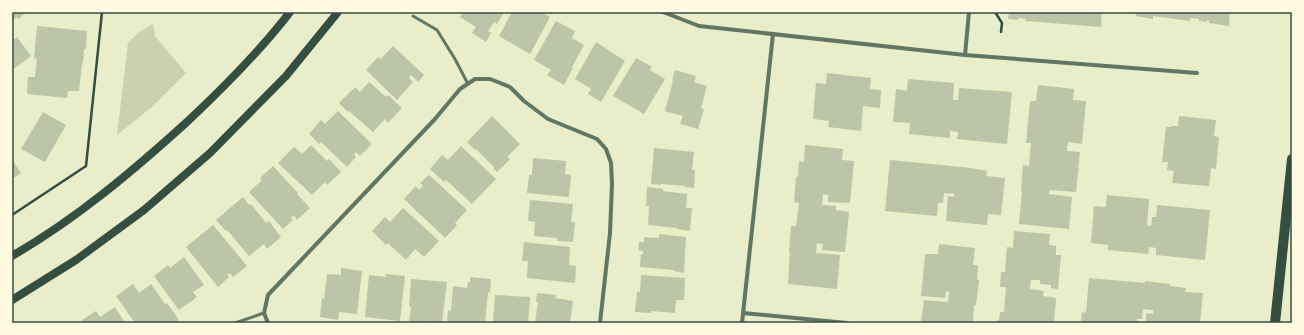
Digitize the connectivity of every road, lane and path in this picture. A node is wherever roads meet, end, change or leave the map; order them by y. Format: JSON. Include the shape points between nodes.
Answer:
{"nodes":[{"id":1,"x":102,"y":12,"type":"edge"},
{"id":2,"x":290,"y":12,"type":"edge"},
{"id":3,"x":338,"y":12,"type":"edge"},
{"id":4,"x":663,"y":12,"type":"edge"},
{"id":5,"x":969,"y":12,"type":"edge"},
{"id":6,"x":995,"y":12,"type":"edge"},
{"id":7,"x":412,"y":16,"type":"dead end"},
{"id":8,"x":1001,"y":32,"type":"dead end"},
{"id":9,"x":773,"y":34,"type":"junction"},
{"id":10,"x":965,"y":55,"type":"junction"},
{"id":11,"x":1197,"y":74,"type":"dead end"},
{"id":12,"x":468,"y":84,"type":"junction"},
{"id":13,"x":1292,"y":159,"type":"edge"},
{"id":14,"x":12,"y":215,"type":"edge"},
{"id":15,"x":12,"y":256,"type":"edge"},
{"id":16,"x":12,"y":300,"type":"edge"},
{"id":17,"x":264,"y":312,"type":"junction"},
{"id":18,"x":743,"y":313,"type":"junction"},
{"id":19,"x":235,"y":323,"type":"edge"},
{"id":20,"x":268,"y":323,"type":"edge"},
{"id":21,"x":600,"y":323,"type":"edge"},
{"id":22,"x":742,"y":323,"type":"edge"},
{"id":23,"x":847,"y":323,"type":"edge"},
{"id":24,"x":1275,"y":323,"type":"edge"}],
"edges":[{"from":1,"to":14,"type":"path","via":[[86,166]]},
{"from":2,"to":15,"type":"main road","via":[[215,95],[150,155],[82,211]]},
{"from":3,"to":16,"type":"main road","via":[[286,76],[210,153],[144,210],[76,260]]},
{"from":4,"to":9,"type":"street","via":[[699,26]]},
{"from":5,"to":10,"type":"street"},
{"from":6,"to":8,"type":"path","via":[[1002,22]]},
{"from":7,"to":12,"type":"lane","via":[[437,30]]},
{"from":9,"to":10,"type":"street"},
{"from":9,"to":18,"type":"street"},
{"from":10,"to":11,"type":"street"},
{"from":12,"to":17,"type":"street","via":[[460,89],[435,119],[268,295]]},
{"from":12,"to":21,"type":"street","via":[[475,79],[490,79],[510,87],[548,119],[597,138],[606,149],[611,163],[612,184],[610,233]]},
{"from":13,"to":24,"type":"main road"},
{"from":17,"to":19,"type":"lane"},
{"from":17,"to":20,"type":"street"},
{"from":18,"to":22,"type":"street"},
{"from":18,"to":23,"type":"street"}]}
